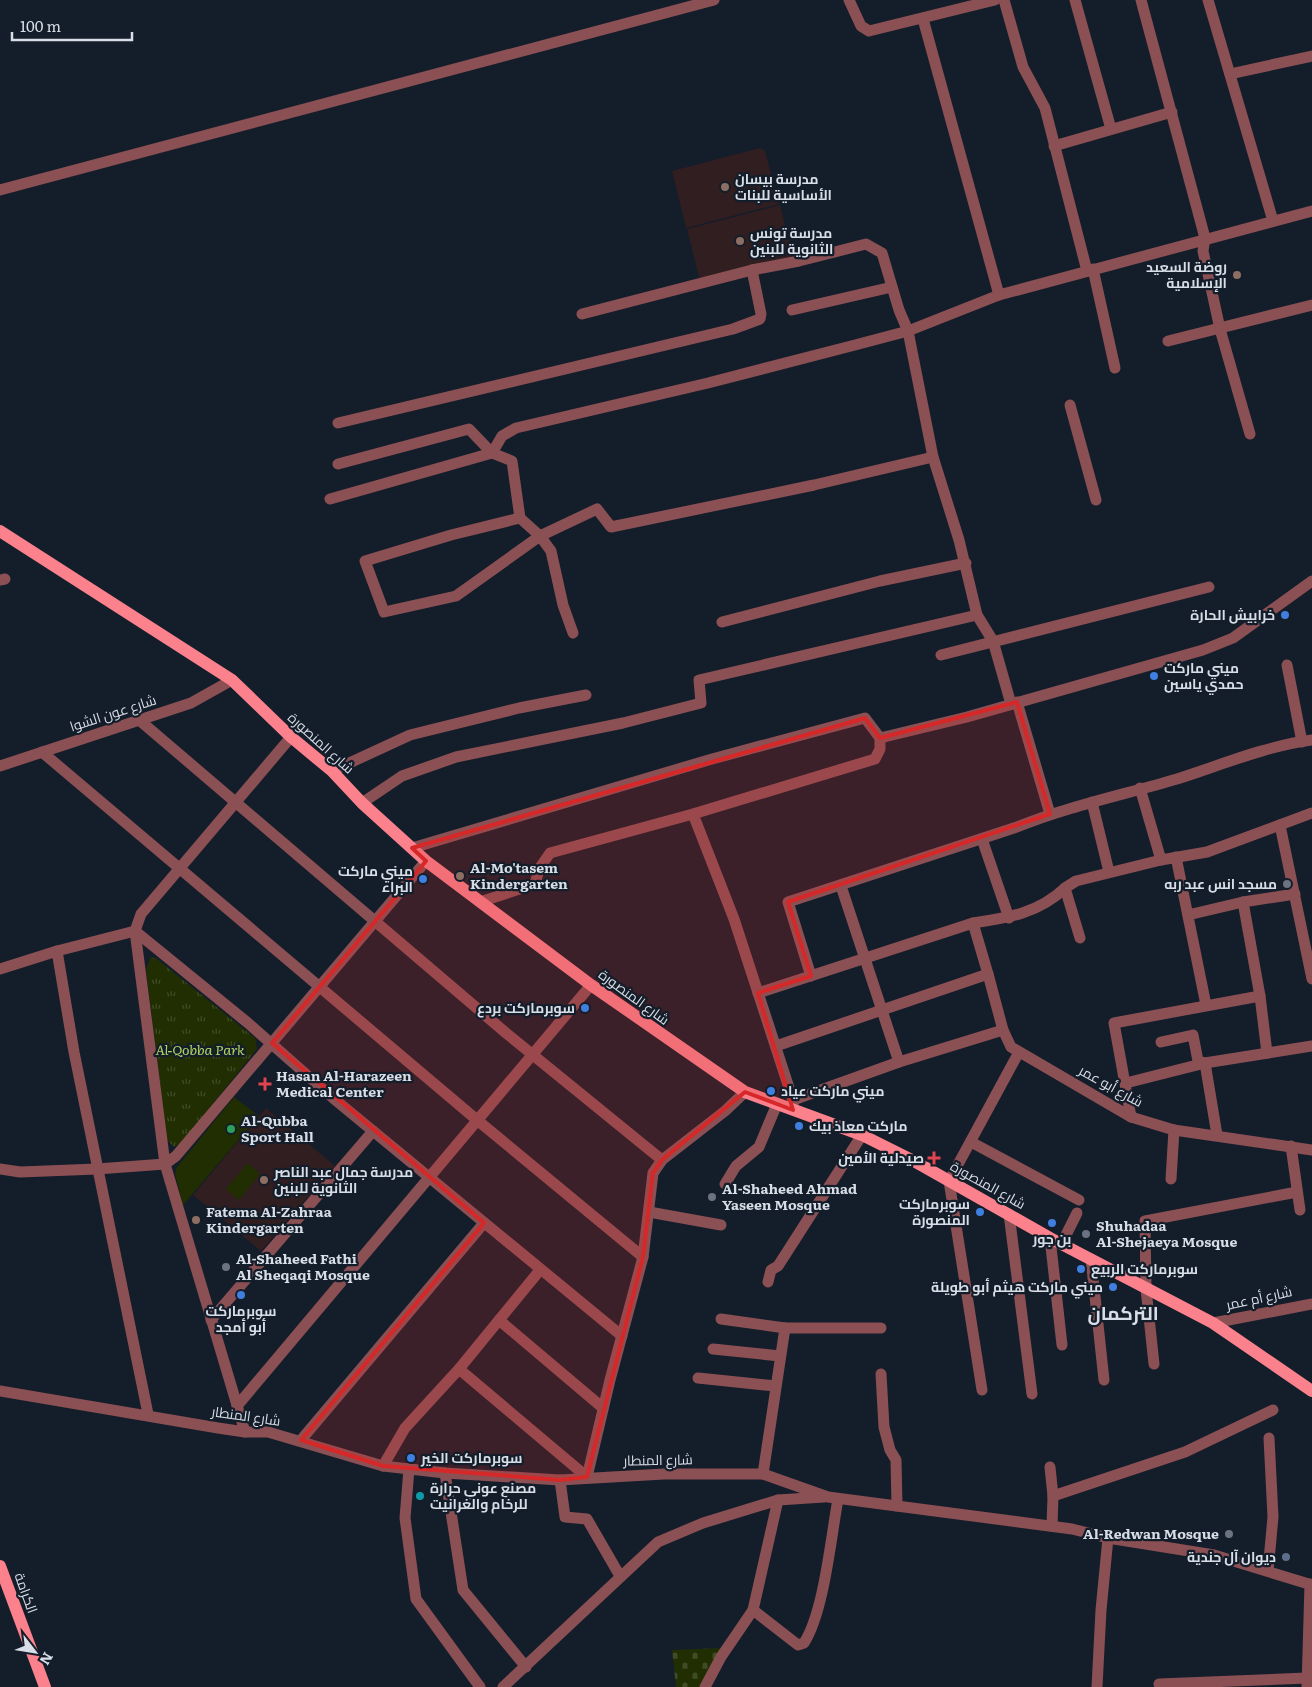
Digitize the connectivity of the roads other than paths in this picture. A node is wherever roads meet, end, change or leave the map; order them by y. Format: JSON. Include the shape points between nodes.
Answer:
{"nodes":[{"id":1,"x":714,"y":0,"type":"edge"},
{"id":2,"x":849,"y":0,"type":"edge"},
{"id":3,"x":995,"y":0,"type":"edge"},
{"id":4,"x":1004,"y":0,"type":"edge"},
{"id":5,"x":1075,"y":0,"type":"edge"},
{"id":6,"x":1141,"y":0,"type":"edge"},
{"id":7,"x":1208,"y":0,"type":"edge"},
{"id":8,"x":923,"y":19,"type":"junction"},
{"id":9,"x":1312,"y":56,"type":"edge"},
{"id":10,"x":1230,"y":74,"type":"junction"},
{"id":11,"x":1172,"y":112,"type":"junction"},
{"id":12,"x":1111,"y":129,"type":"junction"},
{"id":13,"x":1054,"y":146,"type":"junction"},
{"id":14,"x":0,"y":190,"type":"edge"},
{"id":15,"x":1312,"y":211,"type":"edge"},
{"id":16,"x":1273,"y":221,"type":"junction"},
{"id":17,"x":1206,"y":238,"type":"junction"},
{"id":18,"x":752,"y":270,"type":"junction"},
{"id":19,"x":1090,"y":270,"type":"junction"},
{"id":20,"x":892,"y":287,"type":"junction"},
{"id":21,"x":999,"y":295,"type":"junction"},
{"id":22,"x":1312,"y":305,"type":"edge"},
{"id":23,"x":792,"y":310,"type":"dead end"},
{"id":24,"x":582,"y":314,"type":"dead end"},
{"id":25,"x":1220,"y":329,"type":"junction"},
{"id":26,"x":908,"y":330,"type":"junction"},
{"id":27,"x":1168,"y":341,"type":"dead end"},
{"id":28,"x":1115,"y":368,"type":"dead end"},
{"id":29,"x":1070,"y":405,"type":"dead end"},
{"id":30,"x":338,"y":423,"type":"dead end"},
{"id":31,"x":1250,"y":434,"type":"dead end"},
{"id":32,"x":492,"y":453,"type":"junction"},
{"id":33,"x":933,"y":456,"type":"junction"},
{"id":34,"x":338,"y":464,"type":"dead end"},
{"id":35,"x":330,"y":499,"type":"dead end"},
{"id":36,"x":1096,"y":500,"type":"dead end"},
{"id":37,"x":520,"y":518,"type":"junction"},
{"id":38,"x":0,"y":531,"type":"edge"},
{"id":39,"x":540,"y":536,"type":"junction"},
{"id":40,"x":966,"y":564,"type":"junction"},
{"id":41,"x":1312,"y":581,"type":"edge"},
{"id":42,"x":1209,"y":587,"type":"dead end"},
{"id":43,"x":977,"y":614,"type":"junction"},
{"id":44,"x":722,"y":622,"type":"dead end"},
{"id":45,"x":573,"y":634,"type":"dead end"},
{"id":46,"x":993,"y":641,"type":"junction"},
{"id":47,"x":941,"y":655,"type":"dead end"},
{"id":48,"x":1287,"y":665,"type":"dead end"},
{"id":49,"x":232,"y":680,"type":"junction"},
{"id":50,"x":586,"y":695,"type":"dead end"},
{"id":51,"x":1014,"y":703,"type":"junction"},
{"id":52,"x":138,"y":719,"type":"junction"},
{"id":53,"x":291,"y":737,"type":"junction"},
{"id":54,"x":880,"y":738,"type":"junction"},
{"id":55,"x":1307,"y":741,"type":"edge"},
{"id":56,"x":42,"y":752,"type":"junction"},
{"id":57,"x":0,"y":766,"type":"edge"},
{"id":58,"x":332,"y":771,"type":"junction"},
{"id":59,"x":1140,"y":788,"type":"junction"},
{"id":60,"x":1092,"y":802,"type":"junction"},
{"id":61,"x":237,"y":803,"type":"junction"},
{"id":62,"x":362,"y":803,"type":"junction"},
{"id":63,"x":1312,"y":813,"type":"edge"},
{"id":64,"x":693,"y":814,"type":"junction"},
{"id":65,"x":1050,"y":814,"type":"junction"},
{"id":66,"x":1280,"y":825,"type":"junction"},
{"id":67,"x":982,"y":838,"type":"junction"},
{"id":68,"x":412,"y":848,"type":"junction"},
{"id":69,"x":1176,"y":857,"type":"junction"},
{"id":70,"x":1161,"y":860,"type":"junction"},
{"id":71,"x":426,"y":861,"type":"junction"},
{"id":72,"x":180,"y":869,"type":"junction"},
{"id":73,"x":1109,"y":872,"type":"junction"},
{"id":74,"x":841,"y":886,"type":"junction"},
{"id":75,"x":1065,"y":888,"type":"junction"},
{"id":76,"x":1295,"y":894,"type":"junction"},
{"id":77,"x":480,"y":902,"type":"junction"},
{"id":78,"x":1243,"y":902,"type":"junction"},
{"id":79,"x":1188,"y":915,"type":"junction"},
{"id":80,"x":1009,"y":918,"type":"junction"},
{"id":81,"x":376,"y":921,"type":"junction"},
{"id":82,"x":973,"y":923,"type":"junction"},
{"id":83,"x":135,"y":931,"type":"junction"},
{"id":84,"x":1080,"y":938,"type":"dead end"},
{"id":85,"x":57,"y":951,"type":"junction"},
{"id":86,"x":866,"y":959,"type":"junction"},
{"id":87,"x":0,"y":968,"type":"edge"},
{"id":88,"x":988,"y":974,"type":"junction"},
{"id":89,"x":811,"y":976,"type":"junction"},
{"id":90,"x":1312,"y":979,"type":"edge"},
{"id":91,"x":591,"y":985,"type":"junction"},
{"id":92,"x":319,"y":986,"type":"junction"},
{"id":93,"x":758,"y":993,"type":"junction"},
{"id":94,"x":1260,"y":996,"type":"junction"},
{"id":95,"x":1206,"y":1005,"type":"junction"},
{"id":96,"x":882,"y":1010,"type":"junction"},
{"id":97,"x":1003,"y":1030,"type":"junction"},
{"id":98,"x":1161,"y":1042,"type":"dead end"},
{"id":99,"x":272,"y":1043,"type":"junction"},
{"id":100,"x":776,"y":1046,"type":"junction"},
{"id":101,"x":1312,"y":1046,"type":"edge"},
{"id":102,"x":1019,"y":1052,"type":"junction"},
{"id":103,"x":1267,"y":1053,"type":"junction"},
{"id":104,"x":533,"y":1054,"type":"junction"},
{"id":105,"x":899,"y":1062,"type":"junction"},
{"id":106,"x":1204,"y":1063,"type":"junction"},
{"id":107,"x":1126,"y":1083,"type":"junction"},
{"id":108,"x":745,"y":1092,"type":"junction"},
{"id":109,"x":777,"y":1104,"type":"junction"},
{"id":110,"x":793,"y":1105,"type":"junction"},
{"id":111,"x":1132,"y":1117,"type":"junction"},
{"id":112,"x":477,"y":1120,"type":"junction"},
{"id":113,"x":1174,"y":1130,"type":"junction"},
{"id":114,"x":373,"y":1131,"type":"junction"},
{"id":115,"x":862,"y":1134,"type":"junction"},
{"id":116,"x":1218,"y":1135,"type":"junction"},
{"id":117,"x":971,"y":1142,"type":"junction"},
{"id":118,"x":1291,"y":1146,"type":"junction"},
{"id":119,"x":1312,"y":1150,"type":"edge"},
{"id":120,"x":662,"y":1160,"type":"junction"},
{"id":121,"x":165,"y":1164,"type":"junction"},
{"id":122,"x":97,"y":1169,"type":"junction"},
{"id":123,"x":0,"y":1170,"type":"edge"},
{"id":124,"x":429,"y":1176,"type":"junction"},
{"id":125,"x":1171,"y":1179,"type":"dead end"},
{"id":126,"x":950,"y":1181,"type":"junction"},
{"id":127,"x":725,"y":1184,"type":"dead end"},
{"id":128,"x":1297,"y":1192,"type":"junction"},
{"id":129,"x":1079,"y":1200,"type":"dead end"},
{"id":130,"x":1300,"y":1210,"type":"dead end"},
{"id":131,"x":649,"y":1212,"type":"junction"},
{"id":132,"x":1077,"y":1213,"type":"dead end"},
{"id":133,"x":1009,"y":1214,"type":"junction"},
{"id":134,"x":484,"y":1223,"type":"junction"},
{"id":135,"x":721,"y":1225,"type":"dead end"},
{"id":136,"x":1056,"y":1241,"type":"junction"},
{"id":137,"x":643,"y":1257,"type":"junction"},
{"id":138,"x":1091,"y":1259,"type":"junction"},
{"id":139,"x":540,"y":1270,"type":"junction"},
{"id":140,"x":768,"y":1282,"type":"dead end"},
{"id":141,"x":1146,"y":1289,"type":"junction"},
{"id":142,"x":1312,"y":1304,"type":"edge"},
{"id":143,"x":722,"y":1319,"type":"dead end"},
{"id":144,"x":212,"y":1320,"type":"junction"},
{"id":145,"x":498,"y":1320,"type":"junction"},
{"id":146,"x":1213,"y":1323,"type":"junction"},
{"id":147,"x":785,"y":1328,"type":"junction"},
{"id":148,"x":881,"y":1328,"type":"dead end"},
{"id":149,"x":622,"y":1336,"type":"junction"},
{"id":150,"x":1062,"y":1345,"type":"dead end"},
{"id":151,"x":713,"y":1349,"type":"dead end"},
{"id":152,"x":780,"y":1356,"type":"junction"},
{"id":153,"x":1154,"y":1364,"type":"dead end"},
{"id":154,"x":459,"y":1369,"type":"junction"},
{"id":155,"x":881,"y":1374,"type":"dead end"},
{"id":156,"x":698,"y":1378,"type":"dead end"},
{"id":157,"x":1104,"y":1380,"type":"dead end"},
{"id":158,"x":776,"y":1386,"type":"junction"},
{"id":159,"x":982,"y":1390,"type":"dead end"},
{"id":160,"x":0,"y":1391,"type":"edge"},
{"id":161,"x":1312,"y":1391,"type":"edge"},
{"id":162,"x":1032,"y":1394,"type":"dead end"},
{"id":163,"x":237,"y":1406,"type":"junction"},
{"id":164,"x":603,"y":1408,"type":"junction"},
{"id":165,"x":1273,"y":1410,"type":"dead end"},
{"id":166,"x":148,"y":1414,"type":"junction"},
{"id":167,"x":245,"y":1432,"type":"junction"},
{"id":168,"x":1269,"y":1438,"type":"dead end"},
{"id":169,"x":301,"y":1440,"type":"junction"},
{"id":170,"x":383,"y":1466,"type":"junction"},
{"id":171,"x":1050,"y":1467,"type":"dead end"},
{"id":172,"x":409,"y":1469,"type":"junction"},
{"id":173,"x":445,"y":1473,"type":"junction"},
{"id":174,"x":763,"y":1474,"type":"junction"},
{"id":175,"x":586,"y":1477,"type":"junction"},
{"id":176,"x":560,"y":1480,"type":"junction"},
{"id":177,"x":1053,"y":1496,"type":"junction"},
{"id":178,"x":833,"y":1498,"type":"junction"},
{"id":179,"x":778,"y":1500,"type":"junction"},
{"id":180,"x":897,"y":1506,"type":"junction"},
{"id":181,"x":1052,"y":1526,"type":"junction"},
{"id":182,"x":1108,"y":1538,"type":"junction"},
{"id":183,"x":0,"y":1566,"type":"edge"},
{"id":184,"x":1268,"y":1571,"type":"junction"},
{"id":185,"x":620,"y":1576,"type":"junction"},
{"id":186,"x":1311,"y":1585,"type":"edge"},
{"id":187,"x":753,"y":1610,"type":"junction"},
{"id":188,"x":526,"y":1667,"type":"junction"},
{"id":189,"x":1307,"y":1682,"type":"edge"},
{"id":190,"x":1159,"y":1684,"type":"dead end"},
{"id":191,"x":45,"y":1687,"type":"edge"},
{"id":192,"x":480,"y":1687,"type":"edge"},
{"id":193,"x":503,"y":1687,"type":"edge"},
{"id":194,"x":705,"y":1687,"type":"edge"},
{"id":195,"x":1097,"y":1687,"type":"edge"}],
"edges":[{"from":1,"to":14,"type":"street"},
{"from":2,"to":8,"type":"street","via":[[861,26],[869,31]]},
{"from":3,"to":8,"type":"street"},
{"from":4,"to":13,"type":"street","via":[[1023,67],[1045,108]]},
{"from":5,"to":12,"type":"street"},
{"from":6,"to":11,"type":"street"},
{"from":7,"to":10,"type":"street"},
{"from":8,"to":21,"type":"street"},
{"from":9,"to":10,"type":"street"},
{"from":10,"to":16,"type":"street"},
{"from":11,"to":12,"type":"street"},
{"from":11,"to":17,"type":"street"},
{"from":12,"to":13,"type":"street"},
{"from":13,"to":19,"type":"street"},
{"from":15,"to":16,"type":"street"},
{"from":16,"to":17,"type":"street"},
{"from":17,"to":19,"type":"street"},
{"from":17,"to":25,"type":"street","via":[[1203,251]]},
{"from":18,"to":20,"type":"street","via":[[866,244],[882,252]]},
{"from":18,"to":24,"type":"street"},
{"from":18,"to":30,"type":"street","via":[[762,314],[754,322]]},
{"from":19,"to":21,"type":"street"},
{"from":19,"to":28,"type":"street"},
{"from":20,"to":23,"type":"street"},
{"from":20,"to":26,"type":"street"},
{"from":21,"to":26,"type":"street"},
{"from":22,"to":25,"type":"street"},
{"from":25,"to":27,"type":"street"},
{"from":25,"to":31,"type":"street"},
{"from":26,"to":32,"type":"street","via":[[708,383],[516,428],[502,436]]},
{"from":26,"to":33,"type":"street"},
{"from":29,"to":36,"type":"street"},
{"from":32,"to":34,"type":"street","via":[[469,429]]},
{"from":32,"to":35,"type":"street"},
{"from":32,"to":37,"type":"street","via":[[512,461]]},
{"from":33,"to":39,"type":"street","via":[[814,485],[611,527],[597,509]]},
{"from":33,"to":40,"type":"street"},
{"from":37,"to":39,"type":"street"},
{"from":37,"to":39,"type":"street","via":[[365,561],[384,612],[456,596]]},
{"from":38,"to":49,"type":"main road","name":"شارع المنصورة"},
{"from":39,"to":45,"type":"street","via":[[551,551]]},
{"from":40,"to":43,"type":"street"},
{"from":40,"to":44,"type":"street"},
{"from":41,"to":51,"type":"street","via":[[1219,644]]},
{"from":42,"to":46,"type":"street"},
{"from":43,"to":46,"type":"street"},
{"from":43,"to":62,"type":"street","via":[[699,680],[701,702],[623,723],[456,757],[402,776]]},
{"from":46,"to":47,"type":"street"},
{"from":46,"to":51,"type":"street"},
{"from":48,"to":55,"type":"street"},
{"from":49,"to":52,"type":"street","name":"شارع عون الشوا","via":[[192,703]]},
{"from":49,"to":53,"type":"main road","name":"شارع المنصورة"},
{"from":50,"to":58,"type":"street","via":[[410,735]]},
{"from":51,"to":54,"type":"street"},
{"from":51,"to":65,"type":"street"},
{"from":52,"to":56,"type":"street","name":"شارع عون الشوا"},
{"from":52,"to":61,"type":"street"},
{"from":53,"to":58,"type":"main road","name":"شارع المنصورة"},
{"from":53,"to":61,"type":"street"},
{"from":54,"to":64,"type":"street","via":[[880,749],[875,759]]},
{"from":54,"to":68,"type":"street","via":[[865,718],[712,759]]},
{"from":55,"to":59,"type":"street"},
{"from":56,"to":57,"type":"street","name":"شارع عون الشوا"},
{"from":56,"to":72,"type":"street"},
{"from":58,"to":62,"type":"main road","name":"شارع المنصورة"},
{"from":59,"to":60,"type":"street"},
{"from":59,"to":70,"type":"street"},
{"from":60,"to":65,"type":"street"},
{"from":60,"to":73,"type":"street"},
{"from":61,"to":72,"type":"street"},
{"from":61,"to":81,"type":"street"},
{"from":62,"to":68,"type":"main road","name":"شارع المنصورة"},
{"from":63,"to":66,"type":"street"},
{"from":64,"to":77,"type":"street","via":[[550,853],[539,869],[535,884]]},
{"from":64,"to":93,"type":"street","via":[[734,919]]},
{"from":65,"to":67,"type":"street"},
{"from":66,"to":69,"type":"street","via":[[1207,852]]},
{"from":66,"to":76,"type":"street"},
{"from":67,"to":74,"type":"street"},
{"from":67,"to":80,"type":"street"},
{"from":68,"to":71,"type":"main road","name":"شارع المنصورة"},
{"from":69,"to":70,"type":"street"},
{"from":69,"to":79,"type":"street"},
{"from":70,"to":73,"type":"street"},
{"from":71,"to":77,"type":"main road","name":"شارع المنصورة"},
{"from":71,"to":81,"type":"street"},
{"from":72,"to":83,"type":"street","via":[[141,914]]},
{"from":72,"to":92,"type":"street"},
{"from":73,"to":75,"type":"street","via":[[1076,881]]},
{"from":74,"to":86,"type":"street"},
{"from":74,"to":89,"type":"street","via":[[788,902]]},
{"from":75,"to":80,"type":"street","via":[[1044,905]]},
{"from":75,"to":84,"type":"street"},
{"from":76,"to":78,"type":"street"},
{"from":76,"to":90,"type":"street"},
{"from":77,"to":91,"type":"main road","name":"شارع المنصورة"},
{"from":78,"to":79,"type":"street"},
{"from":78,"to":94,"type":"street"},
{"from":79,"to":95,"type":"street"},
{"from":80,"to":82,"type":"street"},
{"from":81,"to":92,"type":"street"},
{"from":81,"to":104,"type":"street"},
{"from":82,"to":86,"type":"street"},
{"from":82,"to":88,"type":"street","name":"شارع أبو عمر"},
{"from":83,"to":85,"type":"street"},
{"from":83,"to":99,"type":"street"},
{"from":83,"to":121,"type":"street"},
{"from":85,"to":87,"type":"street"},
{"from":85,"to":122,"type":"street"},
{"from":86,"to":89,"type":"street"},
{"from":86,"to":96,"type":"street"},
{"from":88,"to":96,"type":"street"},
{"from":88,"to":97,"type":"street","name":"شارع أبو عمر"},
{"from":89,"to":93,"type":"street"},
{"from":91,"to":104,"type":"street"},
{"from":91,"to":108,"type":"main road","name":"شارع المنصورة"},
{"from":92,"to":99,"type":"street"},
{"from":92,"to":112,"type":"street"},
{"from":93,"to":100,"type":"street"},
{"from":94,"to":95,"type":"street"},
{"from":94,"to":103,"type":"street"},
{"from":95,"to":107,"type":"street","via":[[1114,1024]]},
{"from":96,"to":100,"type":"street"},
{"from":96,"to":105,"type":"street"},
{"from":97,"to":102,"type":"street","name":"شارع أبو عمر","via":[[1011,1047]]},
{"from":97,"to":105,"type":"street"},
{"from":98,"to":106,"type":"street","via":[[1193,1035],[1198,1061]]},
{"from":99,"to":114,"type":"street"},
{"from":99,"to":121,"type":"street","via":[[176,1156]]},
{"from":100,"to":110,"type":"street"},
{"from":101,"to":103,"type":"street"},
{"from":102,"to":111,"type":"street","name":"شارع أبو عمر"},
{"from":102,"to":117,"type":"street"},
{"from":103,"to":106,"type":"street"},
{"from":104,"to":112,"type":"street"},
{"from":104,"to":120,"type":"street"},
{"from":105,"to":110,"type":"street"},
{"from":106,"to":107,"type":"street"},
{"from":106,"to":116,"type":"street"},
{"from":107,"to":111,"type":"street"},
{"from":108,"to":109,"type":"main road","name":"شارع المنصورة"},
{"from":108,"to":120,"type":"street"},
{"from":109,"to":110,"type":"main road","name":"شارع المنصورة"},
{"from":109,"to":127,"type":"street","via":[[759,1147],[736,1166]]},
{"from":110,"to":115,"type":"main road","name":"شارع المنصورة"},
{"from":111,"to":113,"type":"street","name":"شارع أبو عمر"},
{"from":112,"to":124,"type":"street"},
{"from":112,"to":137,"type":"street"},
{"from":113,"to":116,"type":"street","name":"شارع أبو عمر"},
{"from":113,"to":125,"type":"street"},
{"from":114,"to":124,"type":"street"},
{"from":114,"to":144,"type":"street"},
{"from":115,"to":126,"type":"main road","name":"شارع المنصورة"},
{"from":115,"to":140,"type":"street","via":[[778,1266],[771,1270]]},
{"from":116,"to":118,"type":"street","name":"شارع أبو عمر"},
{"from":117,"to":126,"type":"street"},
{"from":117,"to":129,"type":"street"},
{"from":118,"to":119,"type":"street","name":"شارع أبو عمر"},
{"from":118,"to":128,"type":"street"},
{"from":120,"to":131,"type":"street","via":[[653,1172]]},
{"from":121,"to":122,"type":"street"},
{"from":121,"to":144,"type":"street"},
{"from":122,"to":123,"type":"street"},
{"from":122,"to":166,"type":"street"},
{"from":124,"to":134,"type":"street"},
{"from":124,"to":163,"type":"street"},
{"from":126,"to":133,"type":"main road","name":"شارع المنصورة"},
{"from":126,"to":159,"type":"street"},
{"from":128,"to":130,"type":"street"},
{"from":128,"to":141,"type":"street","via":[[1145,1221]]},
{"from":131,"to":135,"type":"street"},
{"from":131,"to":137,"type":"street"},
{"from":132,"to":136,"type":"street"},
{"from":133,"to":136,"type":"main road","name":"شارع المنصورة"},
{"from":133,"to":162,"type":"street"},
{"from":134,"to":139,"type":"street"},
{"from":134,"to":169,"type":"street"},
{"from":136,"to":138,"type":"main road","name":"شارع المنصورة"},
{"from":136,"to":150,"type":"street"},
{"from":137,"to":149,"type":"street"},
{"from":138,"to":141,"type":"main road","name":"شارع المنصورة"},
{"from":138,"to":157,"type":"street"},
{"from":139,"to":145,"type":"street"},
{"from":139,"to":149,"type":"street"},
{"from":141,"to":146,"type":"main road","name":"شارع المنصورة"},
{"from":141,"to":153,"type":"street"},
{"from":142,"to":146,"type":"street","name":"شارع أم عمر"},
{"from":143,"to":147,"type":"street"},
{"from":144,"to":163,"type":"street"},
{"from":145,"to":154,"type":"street"},
{"from":145,"to":164,"type":"street"},
{"from":146,"to":161,"type":"main road","name":"شارع المنصورة"},
{"from":147,"to":148,"type":"street"},
{"from":147,"to":152,"type":"street"},
{"from":149,"to":164,"type":"street"},
{"from":151,"to":152,"type":"street"},
{"from":152,"to":158,"type":"street"},
{"from":154,"to":170,"type":"street","via":[[406,1428]]},
{"from":154,"to":175,"type":"street"},
{"from":155,"to":180,"type":"street","via":[[884,1427],[896,1460]]},
{"from":156,"to":158,"type":"street"},
{"from":158,"to":174,"type":"street"},
{"from":160,"to":166,"type":"street","name":"شارع المنطار"},
{"from":163,"to":167,"type":"street"},
{"from":164,"to":175,"type":"street"},
{"from":165,"to":177,"type":"street","via":[[1185,1452]]},
{"from":166,"to":167,"type":"street","name":"شارع المنطار"},
{"from":167,"to":169,"type":"street","name":"شارع المنطار","via":[[268,1432]]},
{"from":168,"to":184,"type":"street","via":[[1273,1516]]},
{"from":169,"to":170,"type":"street","name":"شارع المنطار"},
{"from":170,"to":172,"type":"street","name":"شارع المنطار"},
{"from":171,"to":177,"type":"street"},
{"from":172,"to":173,"type":"street","name":"شارع المنطار"},
{"from":172,"to":192,"type":"street","via":[[405,1518],[416,1599]]},
{"from":173,"to":176,"type":"street","name":"شارع المنطار"},
{"from":173,"to":188,"type":"street","via":[[462,1590]]},
{"from":174,"to":175,"type":"street","name":"شارع المنطار"},
{"from":174,"to":178,"type":"street","name":"شارع المنطار"},
{"from":175,"to":176,"type":"street","name":"شارع المنطار"},
{"from":176,"to":185,"type":"street","via":[[565,1517],[587,1519]]},
{"from":177,"to":181,"type":"street"},
{"from":178,"to":179,"type":"street"},
{"from":178,"to":180,"type":"street","name":"شارع المنطار"},
{"from":178,"to":187,"type":"street","via":[[824,1579],[811,1632],[804,1643],[798,1644],[788,1638]]},
{"from":179,"to":185,"type":"street","via":[[703,1523],[658,1542]]},
{"from":179,"to":187,"type":"street"},
{"from":180,"to":181,"type":"street","name":"شارع المنطار"},
{"from":181,"to":182,"type":"street","name":"شارع المنطار"},
{"from":182,"to":184,"type":"street","name":"شارع المنطار","via":[[1214,1556]]},
{"from":182,"to":195,"type":"street"},
{"from":183,"to":191,"type":"main road","name":"الكرامة"},
{"from":184,"to":186,"type":"street","name":"شارع المنطار"},
{"from":185,"to":188,"type":"street"},
{"from":186,"to":189,"type":"street"},
{"from":187,"to":194,"type":"street"},
{"from":188,"to":193,"type":"street"},
{"from":189,"to":190,"type":"street"}]}
